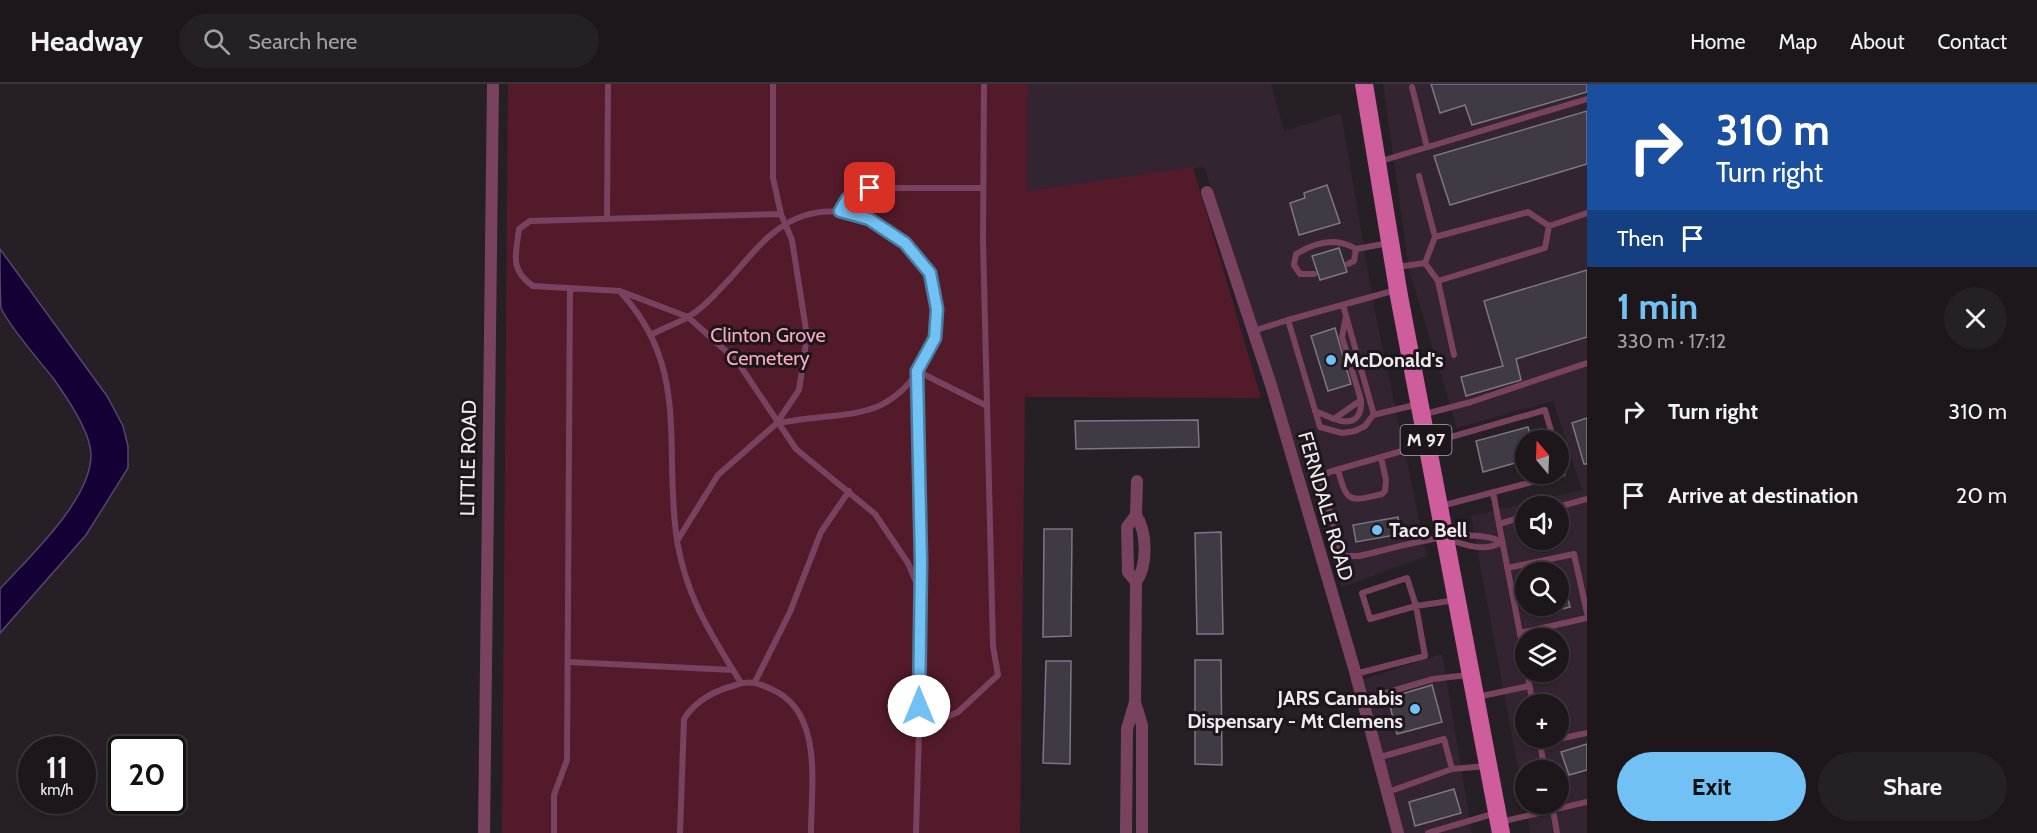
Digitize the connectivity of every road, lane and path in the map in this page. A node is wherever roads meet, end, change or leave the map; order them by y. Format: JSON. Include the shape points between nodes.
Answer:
{"nodes":[{"id":1,"x":492,"y":84,"type":"edge"},
{"id":2,"x":608,"y":84,"type":"edge"},
{"id":3,"x":773,"y":84,"type":"edge"},
{"id":4,"x":984,"y":84,"type":"edge"},
{"id":5,"x":1364,"y":84,"type":"edge"},
{"id":6,"x":1412,"y":87,"type":"dead end"},
{"id":7,"x":1587,"y":99,"type":"edge"},
{"id":8,"x":1427,"y":147,"type":"junction"},
{"id":9,"x":1376,"y":163,"type":"junction"},
{"id":10,"x":1419,"y":176,"type":"dead end"},
{"id":11,"x":983,"y":188,"type":"junction"},
{"id":12,"x":1208,"y":192,"type":"dead end"},
{"id":13,"x":840,"y":211,"type":"junction"},
{"id":14,"x":1587,"y":213,"type":"edge"},
{"id":15,"x":781,"y":214,"type":"junction"},
{"id":16,"x":607,"y":219,"type":"junction"},
{"id":17,"x":785,"y":223,"type":"junction"},
{"id":18,"x":1549,"y":226,"type":"junction"},
{"id":19,"x":1435,"y":237,"type":"junction"},
{"id":20,"x":1389,"y":243,"type":"junction"},
{"id":21,"x":1356,"y":249,"type":"junction"},
{"id":22,"x":1425,"y":263,"type":"junction"},
{"id":23,"x":1348,"y":264,"type":"dead end"},
{"id":24,"x":1394,"y":267,"type":"junction"},
{"id":25,"x":1314,"y":274,"type":"dead end"},
{"id":26,"x":1438,"y":281,"type":"junction"},
{"id":27,"x":570,"y":288,"type":"junction"},
{"id":28,"x":1398,"y":290,"type":"junction"},
{"id":29,"x":620,"y":291,"type":"junction"},
{"id":30,"x":1342,"y":305,"type":"junction"},
{"id":31,"x":1346,"y":316,"type":"junction"},
{"id":32,"x":688,"y":317,"type":"junction"},
{"id":33,"x":1288,"y":320,"type":"junction"},
{"id":34,"x":1253,"y":331,"type":"junction"},
{"id":35,"x":651,"y":335,"type":"junction"},
{"id":36,"x":1454,"y":355,"type":"dead end"},
{"id":37,"x":1587,"y":363,"type":"edge"},
{"id":38,"x":917,"y":371,"type":"junction"},
{"id":39,"x":1361,"y":400,"type":"junction"},
{"id":40,"x":987,"y":406,"type":"junction"},
{"id":41,"x":1420,"y":410,"type":"junction"},
{"id":42,"x":1315,"y":411,"type":"junction"},
{"id":43,"x":1374,"y":415,"type":"junction"},
{"id":44,"x":1334,"y":419,"type":"junction"},
{"id":45,"x":776,"y":424,"type":"junction"},
{"id":46,"x":1551,"y":430,"type":"edge"},
{"id":47,"x":1427,"y":443,"type":"junction"},
{"id":48,"x":1381,"y":457,"type":"junction"},
{"id":49,"x":1338,"y":470,"type":"junction"},
{"id":50,"x":1137,"y":481,"type":"dead end"},
{"id":51,"x":1524,"y":484,"type":"edge"},
{"id":52,"x":849,"y":491,"type":"junction"},
{"id":53,"x":1493,"y":492,"type":"junction"},
{"id":54,"x":1587,"y":498,"type":"edge"},
{"id":55,"x":1569,"y":504,"type":"edge"},
{"id":56,"x":1439,"y":507,"type":"junction"},
{"id":57,"x":1515,"y":519,"type":"edge"},
{"id":58,"x":1499,"y":524,"type":"junction"},
{"id":59,"x":1444,"y":538,"type":"junction"},
{"id":60,"x":677,"y":541,"type":"junction"},
{"id":61,"x":1502,"y":542,"type":"junction"},
{"id":62,"x":1507,"y":568,"type":"junction"},
{"id":63,"x":919,"y":589,"type":"junction"},
{"id":64,"x":1456,"y":600,"type":"junction"},
{"id":65,"x":1416,"y":606,"type":"junction"},
{"id":66,"x":1587,"y":613,"type":"edge"},
{"id":67,"x":1587,"y":618,"type":"edge"},
{"id":68,"x":1519,"y":628,"type":"edge"},
{"id":69,"x":1542,"y":628,"type":"edge"},
{"id":70,"x":568,"y":662,"type":"junction"},
{"id":71,"x":733,"y":670,"type":"junction"},
{"id":72,"x":1355,"y":674,"type":"junction"},
{"id":73,"x":1471,"y":675,"type":"junction"},
{"id":74,"x":755,"y":682,"type":"junction"},
{"id":75,"x":1529,"y":682,"type":"edge"},
{"id":76,"x":741,"y":683,"type":"junction"},
{"id":77,"x":1530,"y":686,"type":"junction"},
{"id":78,"x":1531,"y":694,"type":"edge"},
{"id":79,"x":1475,"y":697,"type":"junction"},
{"id":80,"x":1361,"y":700,"type":"junction"},
{"id":81,"x":1135,"y":702,"type":"junction"},
{"id":82,"x":919,"y":730,"type":"junction"},
{"id":83,"x":1587,"y":733,"type":"edge"},
{"id":84,"x":1569,"y":736,"type":"edge"},
{"id":85,"x":1376,"y":758,"type":"junction"},
{"id":86,"x":1488,"y":766,"type":"junction"},
{"id":87,"x":1452,"y":769,"type":"junction"},
{"id":88,"x":1386,"y":792,"type":"junction"},
{"id":89,"x":1587,"y":802,"type":"edge"},
{"id":90,"x":1569,"y":805,"type":"edge"},
{"id":91,"x":1529,"y":814,"type":"edge"},
{"id":92,"x":1553,"y":814,"type":"edge"},
{"id":93,"x":1499,"y":823,"type":"edge"},
{"id":94,"x":484,"y":833,"type":"edge"},
{"id":95,"x":554,"y":833,"type":"edge"},
{"id":96,"x":680,"y":833,"type":"edge"},
{"id":97,"x":811,"y":833,"type":"edge"},
{"id":98,"x":916,"y":833,"type":"edge"},
{"id":99,"x":1126,"y":833,"type":"edge"},
{"id":100,"x":1142,"y":833,"type":"edge"},
{"id":101,"x":1398,"y":833,"type":"edge"},
{"id":102,"x":1428,"y":833,"type":"edge"},
{"id":103,"x":1557,"y":833,"type":"edge"}],
"edges":[{"from":1,"to":94,"type":"street","name":"LITTLE ROAD"},
{"from":2,"to":16,"type":"lane"},
{"from":3,"to":15,"type":"lane","via":[[773,178]]},
{"from":4,"to":11,"type":"lane"},
{"from":5,"to":9,"type":"main road","number":"M 97"},
{"from":6,"to":8,"type":"lane"},
{"from":7,"to":8,"type":"lane"},
{"from":8,"to":9,"type":"lane"},
{"from":9,"to":20,"type":"main road","number":"M 97"},
{"from":10,"to":19,"type":"lane"},
{"from":11,"to":13,"type":"lane","via":[[870,188],[847,199]]},
{"from":11,"to":40,"type":"lane"},
{"from":12,"to":34,"type":"street","name":"FERNDALE ROAD"},
{"from":13,"to":17,"type":"lane","via":[[805,215]]},
{"from":13,"to":38,"type":"lane","via":[[869,219],[905,243],[930,273],[937,309],[935,338]]},
{"from":14,"to":18,"type":"lane"},
{"from":15,"to":16,"type":"lane"},
{"from":15,"to":17,"type":"lane"},
{"from":16,"to":27,"type":"lane","via":[[530,221],[519,229],[515,266],[524,279],[533,286]]},
{"from":17,"to":32,"type":"lane"},
{"from":17,"to":45,"type":"lane","via":[[792,240],[807,336],[799,390]]},
{"from":18,"to":19,"type":"lane","via":[[1528,212]]},
{"from":18,"to":26,"type":"lane","via":[[1545,248]]},
{"from":19,"to":22,"type":"lane"},
{"from":20,"to":21,"type":"lane"},
{"from":20,"to":24,"type":"main road","number":"M 97"},
{"from":21,"to":23,"type":"lane","via":[[1354,261]]},
{"from":21,"to":25,"type":"lane","via":[[1334,241],[1296,254],[1294,265],[1300,274]]},
{"from":22,"to":24,"type":"lane"},
{"from":22,"to":26,"type":"lane"},
{"from":24,"to":28,"type":"main road","number":"M 97"},
{"from":26,"to":36,"type":"lane"},
{"from":27,"to":29,"type":"lane"},
{"from":27,"to":70,"type":"lane"},
{"from":28,"to":30,"type":"lane"},
{"from":28,"to":41,"type":"main road","number":"M 97"},
{"from":29,"to":32,"type":"lane"},
{"from":29,"to":35,"type":"lane","via":[[641,314]]},
{"from":30,"to":31,"type":"lane"},
{"from":30,"to":33,"type":"lane"},
{"from":31,"to":39,"type":"lane","via":[[1342,337]]},
{"from":31,"to":43,"type":"lane"},
{"from":32,"to":35,"type":"lane"},
{"from":32,"to":45,"type":"lane","via":[[736,362]]},
{"from":33,"to":34,"type":"lane"},
{"from":33,"to":42,"type":"lane"},
{"from":34,"to":72,"type":"street","name":"FERNDALE ROAD"},
{"from":35,"to":60,"type":"lane","via":[[668,386],[672,415],[671,506]]},
{"from":37,"to":41,"type":"lane","via":[[1471,402]]},
{"from":38,"to":40,"type":"lane"},
{"from":38,"to":45,"type":"lane","via":[[907,384],[879,405]]},
{"from":38,"to":63,"type":"lane"},
{"from":39,"to":44,"type":"lane"},
{"from":39,"to":44,"type":"lane","via":[[1362,413],[1358,419],[1344,423]]},
{"from":40,"to":82,"type":"lane","via":[[993,646],[998,675],[958,712]]},
{"from":41,"to":43,"type":"lane"},
{"from":41,"to":47,"type":"main road","number":"M 97"},
{"from":42,"to":43,"type":"lane","via":[[1320,427],[1342,434],[1365,426]]},
{"from":42,"to":44,"type":"lane"},
{"from":45,"to":52,"type":"lane","via":[[795,449]]},
{"from":45,"to":60,"type":"lane","via":[[718,475]]},
{"from":46,"to":47,"type":"lane","via":[[1545,410]]},
{"from":47,"to":48,"type":"lane"},
{"from":47,"to":56,"type":"main road","number":"M 97"},
{"from":48,"to":49,"type":"lane"},
{"from":48,"to":49,"type":"lane","via":[[1386,480],[1382,494],[1356,500],[1347,497]]},
{"from":49,"to":59,"type":"lane","via":[[1324,474],[1321,479],[1340,549],[1346,556]]},
{"from":50,"to":81,"type":"street","via":[[1136,515],[1143,525],[1143,572],[1136,582]]},
{"from":51,"to":53,"type":"lane"},
{"from":52,"to":63,"type":"lane","via":[[875,514],[908,563]]},
{"from":52,"to":74,"type":"lane","via":[[820,532],[790,612]]},
{"from":53,"to":56,"type":"lane"},
{"from":53,"to":58,"type":"lane"},
{"from":54,"to":55,"type":"lane"},
{"from":56,"to":59,"type":"main road","number":"M 97"},
{"from":57,"to":58,"type":"lane"},
{"from":58,"to":61,"type":"lane"},
{"from":59,"to":61,"type":"lane","via":[[1465,534]]},
{"from":59,"to":61,"type":"lane","via":[[1467,546],[1494,547]]},
{"from":59,"to":64,"type":"main road","number":"M 97"},
{"from":60,"to":71,"type":"lane","via":[[698,614]]},
{"from":61,"to":62,"type":"lane"},
{"from":62,"to":66,"type":"lane","via":[[1574,554]]},
{"from":62,"to":68,"type":"lane"},
{"from":63,"to":82,"type":"lane"},
{"from":64,"to":65,"type":"lane"},
{"from":64,"to":73,"type":"main road","number":"M 97"},
{"from":65,"to":65,"type":"lane","via":[[1407,578],[1362,593],[1370,619]]},
{"from":65,"to":72,"type":"lane","via":[[1425,656]]},
{"from":67,"to":69,"type":"lane"},
{"from":70,"to":71,"type":"lane"},
{"from":70,"to":95,"type":"lane","via":[[567,760],[554,795]]},
{"from":71,"to":76,"type":"lane"},
{"from":72,"to":80,"type":"street","name":"FERNDALE ROAD"},
{"from":73,"to":79,"type":"main road","number":"M 97"},
{"from":73,"to":80,"type":"lane","via":[[1433,679]]},
{"from":74,"to":76,"type":"lane"},
{"from":74,"to":97,"type":"lane","via":[[777,691],[805,721],[810,738]]},
{"from":75,"to":77,"type":"lane"},
{"from":76,"to":96,"type":"lane","via":[[692,705],[684,719]]},
{"from":77,"to":78,"type":"lane"},
{"from":77,"to":79,"type":"lane"},
{"from":79,"to":86,"type":"main road","number":"M 97"},
{"from":80,"to":85,"type":"street","name":"FERNDALE ROAD"},
{"from":81,"to":99,"type":"street","via":[[1126,729]]},
{"from":81,"to":100,"type":"street","via":[[1142,725]]},
{"from":82,"to":98,"type":"lane"},
{"from":83,"to":84,"type":"lane"},
{"from":85,"to":87,"type":"lane","via":[[1444,739]]},
{"from":85,"to":88,"type":"street","name":"FERNDALE ROAD"},
{"from":86,"to":87,"type":"lane"},
{"from":86,"to":93,"type":"main road","number":"M 97"},
{"from":87,"to":88,"type":"lane"},
{"from":88,"to":101,"type":"street","name":"FERNDALE ROAD"},
{"from":89,"to":90,"type":"lane"},
{"from":91,"to":93,"type":"lane"},
{"from":92,"to":103,"type":"lane"},
{"from":93,"to":102,"type":"lane"}]}
